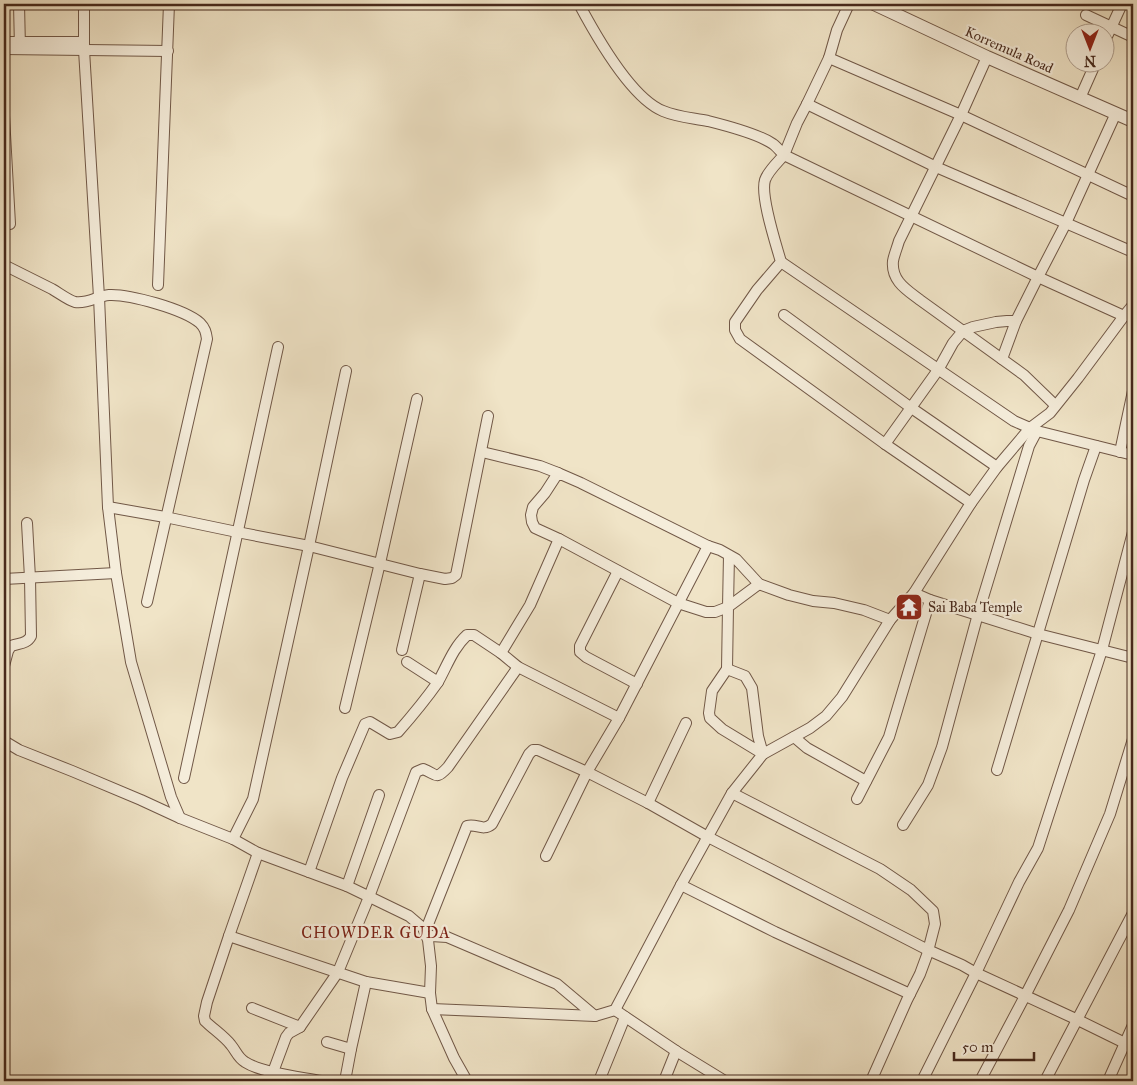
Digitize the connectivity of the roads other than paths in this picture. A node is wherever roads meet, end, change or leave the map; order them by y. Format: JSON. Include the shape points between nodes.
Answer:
{"nodes":[{"id":1,"x":19,"y":4,"type":"edge"},
{"id":2,"x":84,"y":4,"type":"edge"},
{"id":3,"x":169,"y":4,"type":"edge"},
{"id":4,"x":579,"y":4,"type":"edge"},
{"id":5,"x":849,"y":4,"type":"edge"},
{"id":6,"x":874,"y":4,"type":"edge"},
{"id":7,"x":1122,"y":4,"type":"edge"},
{"id":8,"x":1086,"y":15,"type":"dead end"},
{"id":9,"x":1099,"y":22,"type":"edge"},
{"id":10,"x":1114,"y":22,"type":"edge"},
{"id":11,"x":1114,"y":29,"type":"edge"},
{"id":12,"x":1133,"y":38,"type":"edge"},
{"id":13,"x":4,"y":42,"type":"edge"},
{"id":14,"x":20,"y":46,"type":"junction"},
{"id":15,"x":84,"y":46,"type":"junction"},
{"id":16,"x":4,"y":50,"type":"edge"},
{"id":17,"x":168,"y":51,"type":"junction"},
{"id":18,"x":986,"y":57,"type":"junction"},
{"id":19,"x":829,"y":58,"type":"junction"},
{"id":20,"x":1092,"y":72,"type":"edge"},
{"id":21,"x":1080,"y":98,"type":"junction"},
{"id":22,"x":807,"y":104,"type":"junction"},
{"id":23,"x":1116,"y":113,"type":"junction"},
{"id":24,"x":961,"y":115,"type":"junction"},
{"id":25,"x":4,"y":116,"type":"edge"},
{"id":26,"x":1133,"y":121,"type":"edge"},
{"id":27,"x":784,"y":155,"type":"junction"},
{"id":28,"x":936,"y":166,"type":"junction"},
{"id":29,"x":1089,"y":175,"type":"junction"},
{"id":30,"x":1133,"y":196,"type":"edge"},
{"id":31,"x":911,"y":217,"type":"junction"},
{"id":32,"x":1066,"y":223,"type":"junction"},
{"id":33,"x":10,"y":224,"type":"dead end"},
{"id":34,"x":1133,"y":252,"type":"edge"},
{"id":35,"x":781,"y":262,"type":"junction"},
{"id":36,"x":4,"y":265,"type":"edge"},
{"id":37,"x":1038,"y":277,"type":"junction"},
{"id":38,"x":158,"y":284,"type":"dead end"},
{"id":39,"x":98,"y":297,"type":"junction"},
{"id":40,"x":1133,"y":305,"type":"edge"},
{"id":41,"x":784,"y":315,"type":"dead end"},
{"id":42,"x":1124,"y":316,"type":"junction"},
{"id":43,"x":1016,"y":321,"type":"junction"},
{"id":44,"x":963,"y":332,"type":"junction"},
{"id":45,"x":278,"y":347,"type":"dead end"},
{"id":46,"x":1002,"y":359,"type":"junction"},
{"id":47,"x":938,"y":370,"type":"junction"},
{"id":48,"x":346,"y":371,"type":"dead end"},
{"id":49,"x":1133,"y":391,"type":"edge"},
{"id":50,"x":417,"y":399,"type":"dead end"},
{"id":51,"x":1055,"y":405,"type":"junction"},
{"id":52,"x":910,"y":407,"type":"junction"},
{"id":53,"x":488,"y":416,"type":"dead end"},
{"id":54,"x":1033,"y":430,"type":"junction"},
{"id":55,"x":885,"y":444,"type":"junction"},
{"id":56,"x":1096,"y":446,"type":"junction"},
{"id":57,"x":482,"y":452,"type":"junction"},
{"id":58,"x":1120,"y":452,"type":"junction"},
{"id":59,"x":1133,"y":455,"type":"edge"},
{"id":60,"x":998,"y":467,"type":"junction"},
{"id":61,"x":558,"y":474,"type":"junction"},
{"id":62,"x":971,"y":503,"type":"junction"},
{"id":63,"x":108,"y":507,"type":"junction"},
{"id":64,"x":166,"y":517,"type":"junction"},
{"id":65,"x":27,"y":523,"type":"dead end"},
{"id":66,"x":237,"y":532,"type":"junction"},
{"id":67,"x":1133,"y":532,"type":"edge"},
{"id":68,"x":559,"y":539,"type":"junction"},
{"id":69,"x":309,"y":546,"type":"junction"},
{"id":70,"x":708,"y":546,"type":"junction"},
{"id":71,"x":730,"y":555,"type":"junction"},
{"id":72,"x":380,"y":564,"type":"junction"},
{"id":73,"x":618,"y":571,"type":"junction"},
{"id":74,"x":116,"y":573,"type":"junction"},
{"id":75,"x":420,"y":574,"type":"junction"},
{"id":76,"x":30,"y":578,"type":"junction"},
{"id":77,"x":4,"y":579,"type":"edge"},
{"id":78,"x":758,"y":584,"type":"junction"},
{"id":79,"x":914,"y":593,"type":"junction"},
{"id":80,"x":930,"y":600,"type":"junction"},
{"id":81,"x":146,"y":602,"type":"dead end"},
{"id":82,"x":678,"y":603,"type":"junction"},
{"id":83,"x":728,"y":607,"type":"junction"},
{"id":84,"x":978,"y":614,"type":"junction"},
{"id":85,"x":890,"y":620,"type":"junction"},
{"id":86,"x":1038,"y":634,"type":"junction"},
{"id":87,"x":402,"y":650,"type":"dead end"},
{"id":88,"x":1102,"y":650,"type":"junction"},
{"id":89,"x":501,"y":653,"type":"junction"},
{"id":90,"x":1133,"y":658,"type":"edge"},
{"id":91,"x":407,"y":662,"type":"dead end"},
{"id":92,"x":4,"y":666,"type":"edge"},
{"id":93,"x":518,"y":667,"type":"junction"},
{"id":94,"x":727,"y":669,"type":"junction"},
{"id":95,"x":438,"y":682,"type":"junction"},
{"id":96,"x":637,"y":684,"type":"junction"},
{"id":97,"x":345,"y":708,"type":"dead end"},
{"id":98,"x":619,"y":718,"type":"junction"},
{"id":99,"x":686,"y":723,"type":"dead end"},
{"id":100,"x":794,"y":737,"type":"junction"},
{"id":101,"x":1133,"y":738,"type":"edge"},
{"id":102,"x":4,"y":741,"type":"edge"},
{"id":103,"x":763,"y":754,"type":"junction"},
{"id":104,"x":997,"y":770,"type":"dead end"},
{"id":105,"x":587,"y":772,"type":"junction"},
{"id":106,"x":184,"y":778,"type":"dead end"},
{"id":107,"x":866,"y":781,"type":"junction"},
{"id":108,"x":732,"y":793,"type":"junction"},
{"id":109,"x":379,"y":796,"type":"dead end"},
{"id":110,"x":857,"y":799,"type":"dead end"},
{"id":111,"x":648,"y":803,"type":"junction"},
{"id":112,"x":180,"y":818,"type":"junction"},
{"id":113,"x":903,"y":825,"type":"dead end"},
{"id":114,"x":708,"y":837,"type":"junction"},
{"id":115,"x":233,"y":839,"type":"junction"},
{"id":116,"x":258,"y":853,"type":"junction"},
{"id":117,"x":546,"y":856,"type":"dead end"},
{"id":118,"x":309,"y":872,"type":"junction"},
{"id":119,"x":681,"y":885,"type":"junction"},
{"id":120,"x":347,"y":886,"type":"junction"},
{"id":121,"x":369,"y":897,"type":"junction"},
{"id":122,"x":1133,"y":913,"type":"edge"},
{"id":123,"x":426,"y":935,"type":"junction"},
{"id":124,"x":229,"y":936,"type":"junction"},
{"id":125,"x":928,"y":950,"type":"junction"},
{"id":126,"x":338,"y":972,"type":"junction"},
{"id":127,"x":976,"y":973,"type":"junction"},
{"id":128,"x":366,"y":982,"type":"junction"},
{"id":129,"x":430,"y":993,"type":"junction"},
{"id":130,"x":910,"y":994,"type":"junction"},
{"id":131,"x":1025,"y":996,"type":"junction"},
{"id":132,"x":252,"y":1008,"type":"dead end"},
{"id":133,"x":432,"y":1009,"type":"junction"},
{"id":134,"x":615,"y":1010,"type":"junction"},
{"id":135,"x":595,"y":1016,"type":"junction"},
{"id":136,"x":625,"y":1017,"type":"junction"},
{"id":137,"x":1078,"y":1020,"type":"junction"},
{"id":138,"x":1133,"y":1025,"type":"edge"},
{"id":139,"x":300,"y":1028,"type":"junction"},
{"id":140,"x":327,"y":1042,"type":"dead end"},
{"id":141,"x":1129,"y":1045,"type":"edge"},
{"id":142,"x":352,"y":1049,"type":"junction"},
{"id":143,"x":676,"y":1051,"type":"junction"},
{"id":144,"x":273,"y":1072,"type":"junction"},
{"id":145,"x":320,"y":1081,"type":"edge"},
{"id":146,"x":345,"y":1081,"type":"edge"},
{"id":147,"x":467,"y":1081,"type":"edge"},
{"id":148,"x":599,"y":1081,"type":"edge"},
{"id":149,"x":664,"y":1081,"type":"edge"},
{"id":150,"x":725,"y":1081,"type":"edge"},
{"id":151,"x":871,"y":1081,"type":"edge"},
{"id":152,"x":922,"y":1081,"type":"edge"},
{"id":153,"x":980,"y":1081,"type":"edge"},
{"id":154,"x":1045,"y":1081,"type":"edge"},
{"id":155,"x":1108,"y":1081,"type":"edge"}],
"edges":[{"from":1,"to":14,"type":"street"},
{"from":2,"to":15,"type":"street"},
{"from":3,"to":17,"type":"street"},
{"from":4,"to":27,"type":"street","via":[[606,51],[645,100],[662,111],[751,134],[772,143]]},
{"from":5,"to":19,"type":"street"},
{"from":6,"to":18,"type":"street","name":"Korremula Road"},
{"from":7,"to":10,"type":"street"},
{"from":8,"to":9,"type":"street"},
{"from":11,"to":12,"type":"street"},
{"from":13,"to":14,"type":"street"},
{"from":14,"to":15,"type":"street"},
{"from":14,"to":16,"type":"street"},
{"from":15,"to":17,"type":"street"},
{"from":15,"to":39,"type":"street"},
{"from":17,"to":38,"type":"street"},
{"from":18,"to":21,"type":"street","name":"Korremula Road"},
{"from":18,"to":24,"type":"street"},
{"from":19,"to":22,"type":"street"},
{"from":19,"to":24,"type":"street"},
{"from":20,"to":21,"type":"street"},
{"from":21,"to":23,"type":"street","name":"Korremula Road"},
{"from":22,"to":27,"type":"street"},
{"from":22,"to":28,"type":"street"},
{"from":23,"to":26,"type":"street","name":"Korremula Road"},
{"from":23,"to":29,"type":"street"},
{"from":24,"to":28,"type":"street"},
{"from":24,"to":29,"type":"street"},
{"from":25,"to":33,"type":"street"},
{"from":27,"to":31,"type":"street"},
{"from":27,"to":35,"type":"street","via":[[765,181],[768,213]]},
{"from":28,"to":31,"type":"street"},
{"from":28,"to":32,"type":"street"},
{"from":29,"to":30,"type":"street"},
{"from":29,"to":32,"type":"street"},
{"from":31,"to":37,"type":"street"},
{"from":31,"to":44,"type":"street","via":[[893,262],[896,280]]},
{"from":32,"to":34,"type":"street"},
{"from":32,"to":37,"type":"street"},
{"from":35,"to":47,"type":"street"},
{"from":35,"to":55,"type":"street","via":[[735,322],[740,339]]},
{"from":36,"to":39,"type":"street","via":[[75,302]]},
{"from":37,"to":42,"type":"street"},
{"from":37,"to":43,"type":"street"},
{"from":39,"to":63,"type":"street"},
{"from":39,"to":64,"type":"street","via":[[128,297],[177,310],[206,330],[207,340]]},
{"from":40,"to":42,"type":"street"},
{"from":41,"to":52,"type":"street"},
{"from":42,"to":51,"type":"street"},
{"from":43,"to":44,"type":"street","via":[[996,322]]},
{"from":43,"to":46,"type":"street"},
{"from":44,"to":46,"type":"street"},
{"from":44,"to":47,"type":"street"},
{"from":45,"to":66,"type":"street"},
{"from":46,"to":51,"type":"street"},
{"from":47,"to":52,"type":"street"},
{"from":47,"to":54,"type":"street","via":[[1014,421]]},
{"from":48,"to":69,"type":"street"},
{"from":49,"to":58,"type":"street"},
{"from":50,"to":72,"type":"street"},
{"from":51,"to":54,"type":"street"},
{"from":52,"to":55,"type":"street"},
{"from":52,"to":60,"type":"street"},
{"from":53,"to":57,"type":"street"},
{"from":54,"to":56,"type":"street"},
{"from":54,"to":60,"type":"street"},
{"from":54,"to":84,"type":"street"},
{"from":55,"to":62,"type":"street"},
{"from":56,"to":58,"type":"street"},
{"from":56,"to":86,"type":"street"},
{"from":57,"to":61,"type":"street","via":[[540,466]]},
{"from":57,"to":75,"type":"street","via":[[456,575],[446,579]]},
{"from":58,"to":59,"type":"street"},
{"from":60,"to":62,"type":"street"},
{"from":61,"to":68,"type":"street","via":[[530,514],[536,528]]},
{"from":61,"to":70,"type":"street"},
{"from":62,"to":79,"type":"street"},
{"from":63,"to":64,"type":"street"},
{"from":63,"to":74,"type":"street"},
{"from":64,"to":66,"type":"street"},
{"from":64,"to":81,"type":"street"},
{"from":65,"to":76,"type":"street"},
{"from":66,"to":69,"type":"street"},
{"from":66,"to":106,"type":"street"},
{"from":67,"to":88,"type":"street"},
{"from":68,"to":73,"type":"street"},
{"from":68,"to":89,"type":"street","via":[[530,605]]},
{"from":69,"to":72,"type":"street"},
{"from":69,"to":115,"type":"street","via":[[253,799]]},
{"from":70,"to":71,"type":"street"},
{"from":70,"to":82,"type":"street"},
{"from":71,"to":78,"type":"street"},
{"from":71,"to":83,"type":"street"},
{"from":72,"to":75,"type":"street"},
{"from":72,"to":97,"type":"street"},
{"from":73,"to":82,"type":"street"},
{"from":73,"to":96,"type":"street","via":[[580,646],[580,652]]},
{"from":74,"to":76,"type":"street"},
{"from":74,"to":112,"type":"street","via":[[131,662]]},
{"from":75,"to":87,"type":"street"},
{"from":76,"to":77,"type":"street"},
{"from":76,"to":92,"type":"street","via":[[31,636],[24,643],[11,646]]},
{"from":78,"to":83,"type":"street"},
{"from":78,"to":85,"type":"street","via":[[813,601],[864,610]]},
{"from":79,"to":80,"type":"street"},
{"from":79,"to":85,"type":"street"},
{"from":80,"to":84,"type":"street"},
{"from":80,"to":107,"type":"street","via":[[889,737]]},
{"from":82,"to":83,"type":"street","via":[[706,612]]},
{"from":82,"to":96,"type":"street"},
{"from":83,"to":94,"type":"street"},
{"from":84,"to":86,"type":"street"},
{"from":84,"to":113,"type":"street","via":[[935,769]]},
{"from":85,"to":100,"type":"street","via":[[842,697],[826,716]]},
{"from":86,"to":88,"type":"street"},
{"from":86,"to":104,"type":"street"},
{"from":88,"to":90,"type":"street"},
{"from":88,"to":127,"type":"street","via":[[1038,848]]},
{"from":89,"to":93,"type":"street"},
{"from":89,"to":95,"type":"street","via":[[474,635],[467,635]]},
{"from":91,"to":95,"type":"street"},
{"from":93,"to":98,"type":"street"},
{"from":93,"to":121,"type":"street","via":[[442,774],[434,775],[422,769],[416,772]]},
{"from":94,"to":103,"type":"street","via":[[745,676],[752,688]]},
{"from":94,"to":103,"type":"street","via":[[712,691],[710,718]]},
{"from":95,"to":118,"type":"street","via":[[398,732],[390,734],[370,722],[365,724]]},
{"from":96,"to":98,"type":"street"},
{"from":98,"to":105,"type":"street"},
{"from":99,"to":111,"type":"street"},
{"from":100,"to":103,"type":"street"},
{"from":100,"to":107,"type":"street","via":[[806,748]]},
{"from":101,"to":131,"type":"street","via":[[1110,814],[1069,910]]},
{"from":102,"to":112,"type":"street"},
{"from":103,"to":108,"type":"street"},
{"from":105,"to":111,"type":"street"},
{"from":105,"to":117,"type":"street"},
{"from":105,"to":123,"type":"street","via":[[538,750],[530,752],[492,824],[488,828],[467,826]]},
{"from":107,"to":110,"type":"street"},
{"from":108,"to":114,"type":"street"},
{"from":108,"to":125,"type":"street","via":[[880,869],[911,890],[933,911],[935,924]]},
{"from":109,"to":120,"type":"street"},
{"from":111,"to":114,"type":"street"},
{"from":112,"to":115,"type":"street"},
{"from":114,"to":119,"type":"street"},
{"from":114,"to":125,"type":"street"},
{"from":115,"to":116,"type":"street"},
{"from":116,"to":118,"type":"street"},
{"from":116,"to":124,"type":"street"},
{"from":118,"to":120,"type":"street"},
{"from":119,"to":130,"type":"street"},
{"from":119,"to":134,"type":"street"},
{"from":120,"to":121,"type":"street"},
{"from":121,"to":123,"type":"street","via":[[409,916]]},
{"from":121,"to":126,"type":"street"},
{"from":122,"to":137,"type":"street"},
{"from":123,"to":129,"type":"street","via":[[431,966]]},
{"from":123,"to":135,"type":"street","via":[[447,937],[557,984]]},
{"from":124,"to":126,"type":"street"},
{"from":124,"to":144,"type":"street","via":[[207,1002],[205,1020],[247,1064]]},
{"from":125,"to":127,"type":"street"},
{"from":125,"to":130,"type":"street"},
{"from":126,"to":128,"type":"street"},
{"from":126,"to":139,"type":"street"},
{"from":127,"to":131,"type":"street"},
{"from":127,"to":152,"type":"street"},
{"from":128,"to":129,"type":"street"},
{"from":128,"to":142,"type":"street"},
{"from":129,"to":133,"type":"street"},
{"from":130,"to":151,"type":"street"},
{"from":131,"to":137,"type":"street"},
{"from":131,"to":153,"type":"street"},
{"from":132,"to":139,"type":"street"},
{"from":133,"to":135,"type":"street"},
{"from":133,"to":147,"type":"street"},
{"from":134,"to":135,"type":"street"},
{"from":134,"to":136,"type":"street"},
{"from":136,"to":143,"type":"street"},
{"from":136,"to":148,"type":"street"},
{"from":137,"to":141,"type":"street"},
{"from":137,"to":154,"type":"street"},
{"from":138,"to":141,"type":"street"},
{"from":139,"to":144,"type":"street","via":[[286,1037]]},
{"from":140,"to":142,"type":"street"},
{"from":141,"to":155,"type":"street"},
{"from":142,"to":146,"type":"street"},
{"from":143,"to":149,"type":"street"},
{"from":143,"to":150,"type":"street"},
{"from":144,"to":145,"type":"street"}]}
